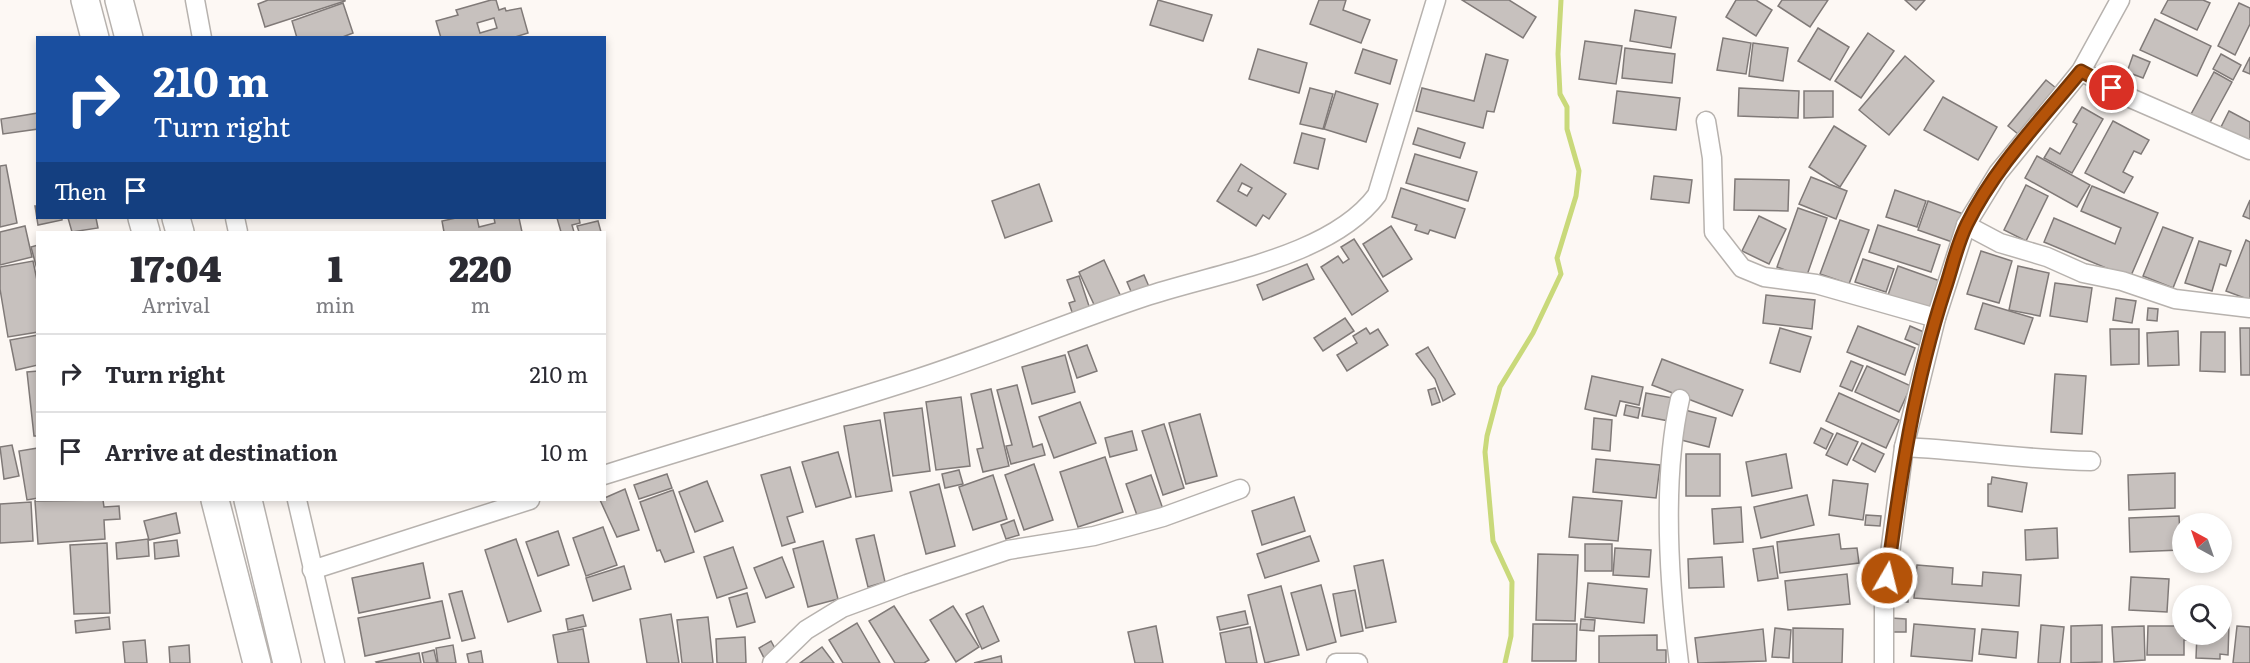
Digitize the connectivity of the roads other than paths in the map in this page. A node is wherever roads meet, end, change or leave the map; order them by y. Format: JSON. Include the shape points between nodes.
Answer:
{"nodes":[{"id":1,"x":195,"y":0,"type":"edge"},
{"id":2,"x":1436,"y":0,"type":"edge"},
{"id":3,"x":2120,"y":0,"type":"edge"},
{"id":4,"x":120,"y":3,"type":"edge"},
{"id":5,"x":87,"y":6,"type":"edge"},
{"id":6,"x":94,"y":36,"type":"edge"},
{"id":7,"x":128,"y":36,"type":"edge"},
{"id":8,"x":202,"y":36,"type":"edge"},
{"id":9,"x":2081,"y":71,"type":"junction"},
{"id":10,"x":1706,"y":121,"type":"dead end"},
{"id":11,"x":2250,"y":150,"type":"edge"},
{"id":12,"x":1966,"y":225,"type":"junction"},
{"id":13,"x":2250,"y":308,"type":"edge"},
{"id":14,"x":1936,"y":318,"type":"junction"},
{"id":15,"x":1680,"y":399,"type":"dead end"},
{"id":16,"x":1904,"y":447,"type":"junction"},
{"id":17,"x":2091,"y":461,"type":"dead end"},
{"id":18,"x":606,"y":474,"type":"edge"},
{"id":19,"x":1240,"y":489,"type":"dead end"},
{"id":20,"x":215,"y":501,"type":"edge"},
{"id":21,"x":248,"y":501,"type":"edge"},
{"id":22,"x":297,"y":501,"type":"edge"},
{"id":23,"x":527,"y":501,"type":"edge"},
{"id":24,"x":312,"y":570,"type":"junction"},
{"id":25,"x":257,"y":663,"type":"edge"},
{"id":26,"x":287,"y":663,"type":"edge"},
{"id":27,"x":335,"y":663,"type":"edge"},
{"id":28,"x":772,"y":663,"type":"edge"},
{"id":29,"x":1336,"y":663,"type":"edge"},
{"id":30,"x":1358,"y":663,"type":"edge"},
{"id":31,"x":1679,"y":663,"type":"edge"},
{"id":32,"x":1884,"y":663,"type":"edge"}],
"edges":[{"from":1,"to":8,"type":"street"},
{"from":2,"to":18,"type":"street","via":[[1377,195],[1365,212],[1345,228],[1291,253],[1143,297],[915,380]]},
{"from":3,"to":9,"type":"street"},
{"from":4,"to":5,"type":"main road"},
{"from":4,"to":7,"type":"main road"},
{"from":5,"to":6,"type":"main road"},
{"from":9,"to":11,"type":"street","via":[[2128,97]]},
{"from":9,"to":12,"type":"street","via":[[1998,173]]},
{"from":10,"to":14,"type":"street","via":[[1712,158],[1714,232],[1742,268],[1764,277],[1816,284]]},
{"from":12,"to":13,"type":"street","via":[[2000,243],[2083,273],[2175,298]]},
{"from":12,"to":14,"type":"street"},
{"from":14,"to":16,"type":"street"},
{"from":15,"to":31,"type":"street","via":[[1671,505],[1672,606]]},
{"from":16,"to":17,"type":"street","via":[[1969,450],[2032,460]]},
{"from":16,"to":32,"type":"street","via":[[1884,599]]},
{"from":19,"to":28,"type":"street","via":[[1163,517],[1094,536],[1008,550],[842,608],[806,630]]},
{"from":20,"to":25,"type":"main road"},
{"from":21,"to":26,"type":"main road"},
{"from":22,"to":24,"type":"street"},
{"from":23,"to":24,"type":"street"},
{"from":24,"to":27,"type":"street"},
{"from":29,"to":30,"type":"street"}]}
